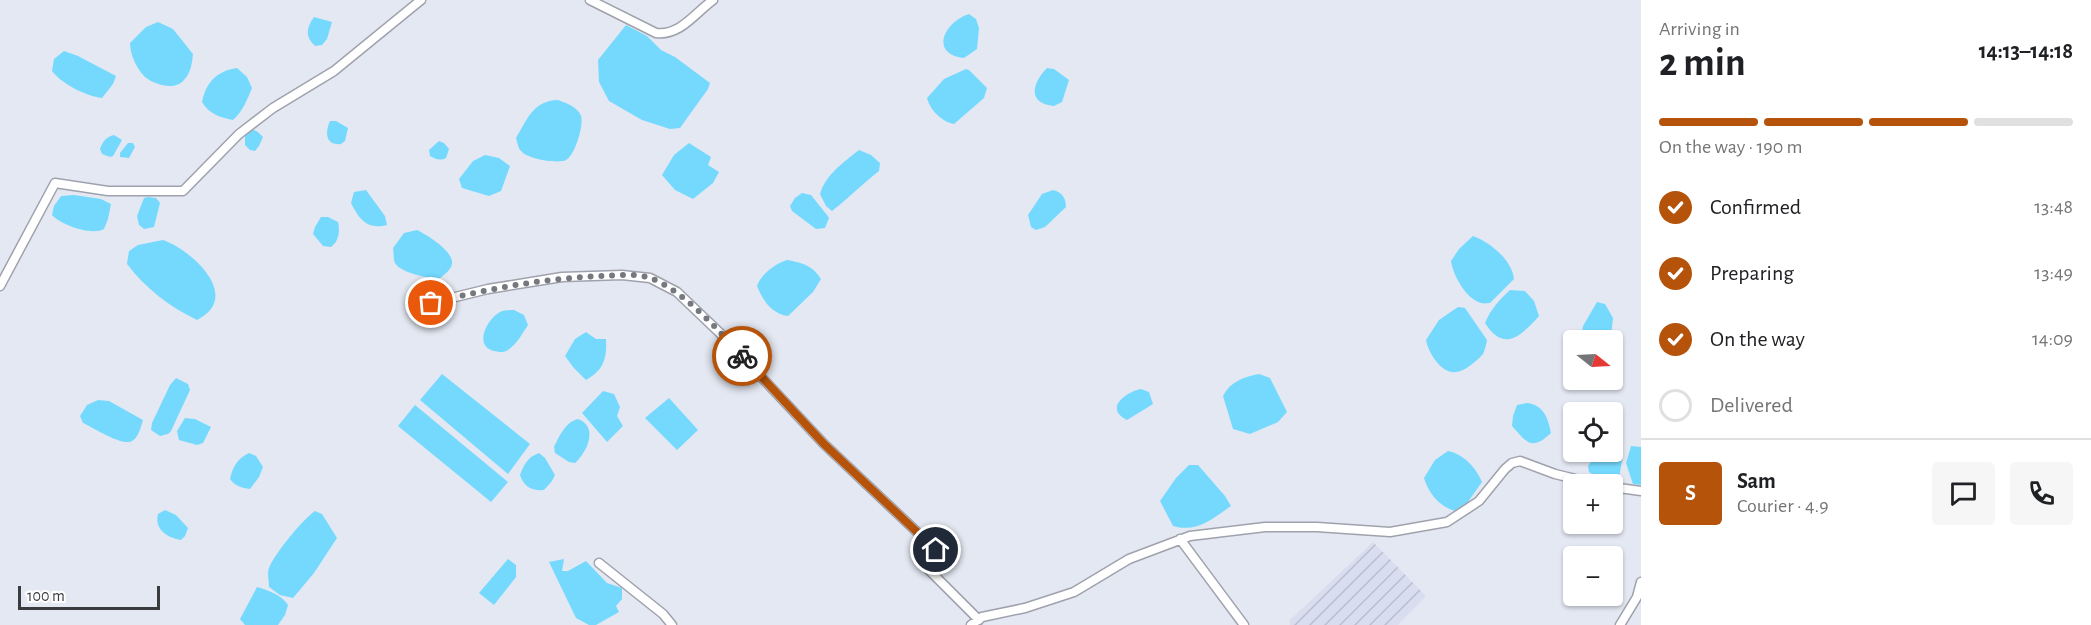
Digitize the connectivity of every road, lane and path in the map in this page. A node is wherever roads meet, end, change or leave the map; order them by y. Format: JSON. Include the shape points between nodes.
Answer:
{"nodes":[{"id":1,"x":421,"y":0,"type":"edge"},
{"id":2,"x":590,"y":0,"type":"edge"},
{"id":3,"x":713,"y":0,"type":"edge"},
{"id":4,"x":0,"y":286,"type":"edge"},
{"id":5,"x":431,"y":303,"type":"dead end"},
{"id":6,"x":1563,"y":476,"type":"edge"},
{"id":7,"x":1623,"y":489,"type":"edge"},
{"id":8,"x":1641,"y":491,"type":"edge"},
{"id":9,"x":1180,"y":539,"type":"junction"},
{"id":10,"x":599,"y":562,"type":"dead end"},
{"id":11,"x":1641,"y":582,"type":"edge"},
{"id":12,"x":975,"y":622,"type":"edge"},
{"id":13,"x":672,"y":625,"type":"edge"},
{"id":14,"x":1244,"y":625,"type":"edge"},
{"id":15,"x":1620,"y":625,"type":"edge"}],
"edges":[{"from":1,"to":4,"type":"street","via":[[334,70],[239,134],[183,191],[108,191],[55,183]]},
{"from":2,"to":3,"type":"street","via":[[656,33],[668,34],[681,28]]},
{"from":5,"to":12,"type":"street","via":[[562,277],[650,278],[676,292],[824,444],[936,550],[924,565]]},
{"from":6,"to":9,"type":"street","via":[[1520,461],[1512,463],[1479,501],[1446,522],[1390,532],[1265,527]]},
{"from":7,"to":8,"type":"street"},
{"from":9,"to":12,"type":"street","via":[[1129,559],[1074,592]]},
{"from":9,"to":14,"type":"street"},
{"from":10,"to":13,"type":"street"},
{"from":11,"to":15,"type":"street"}]}
